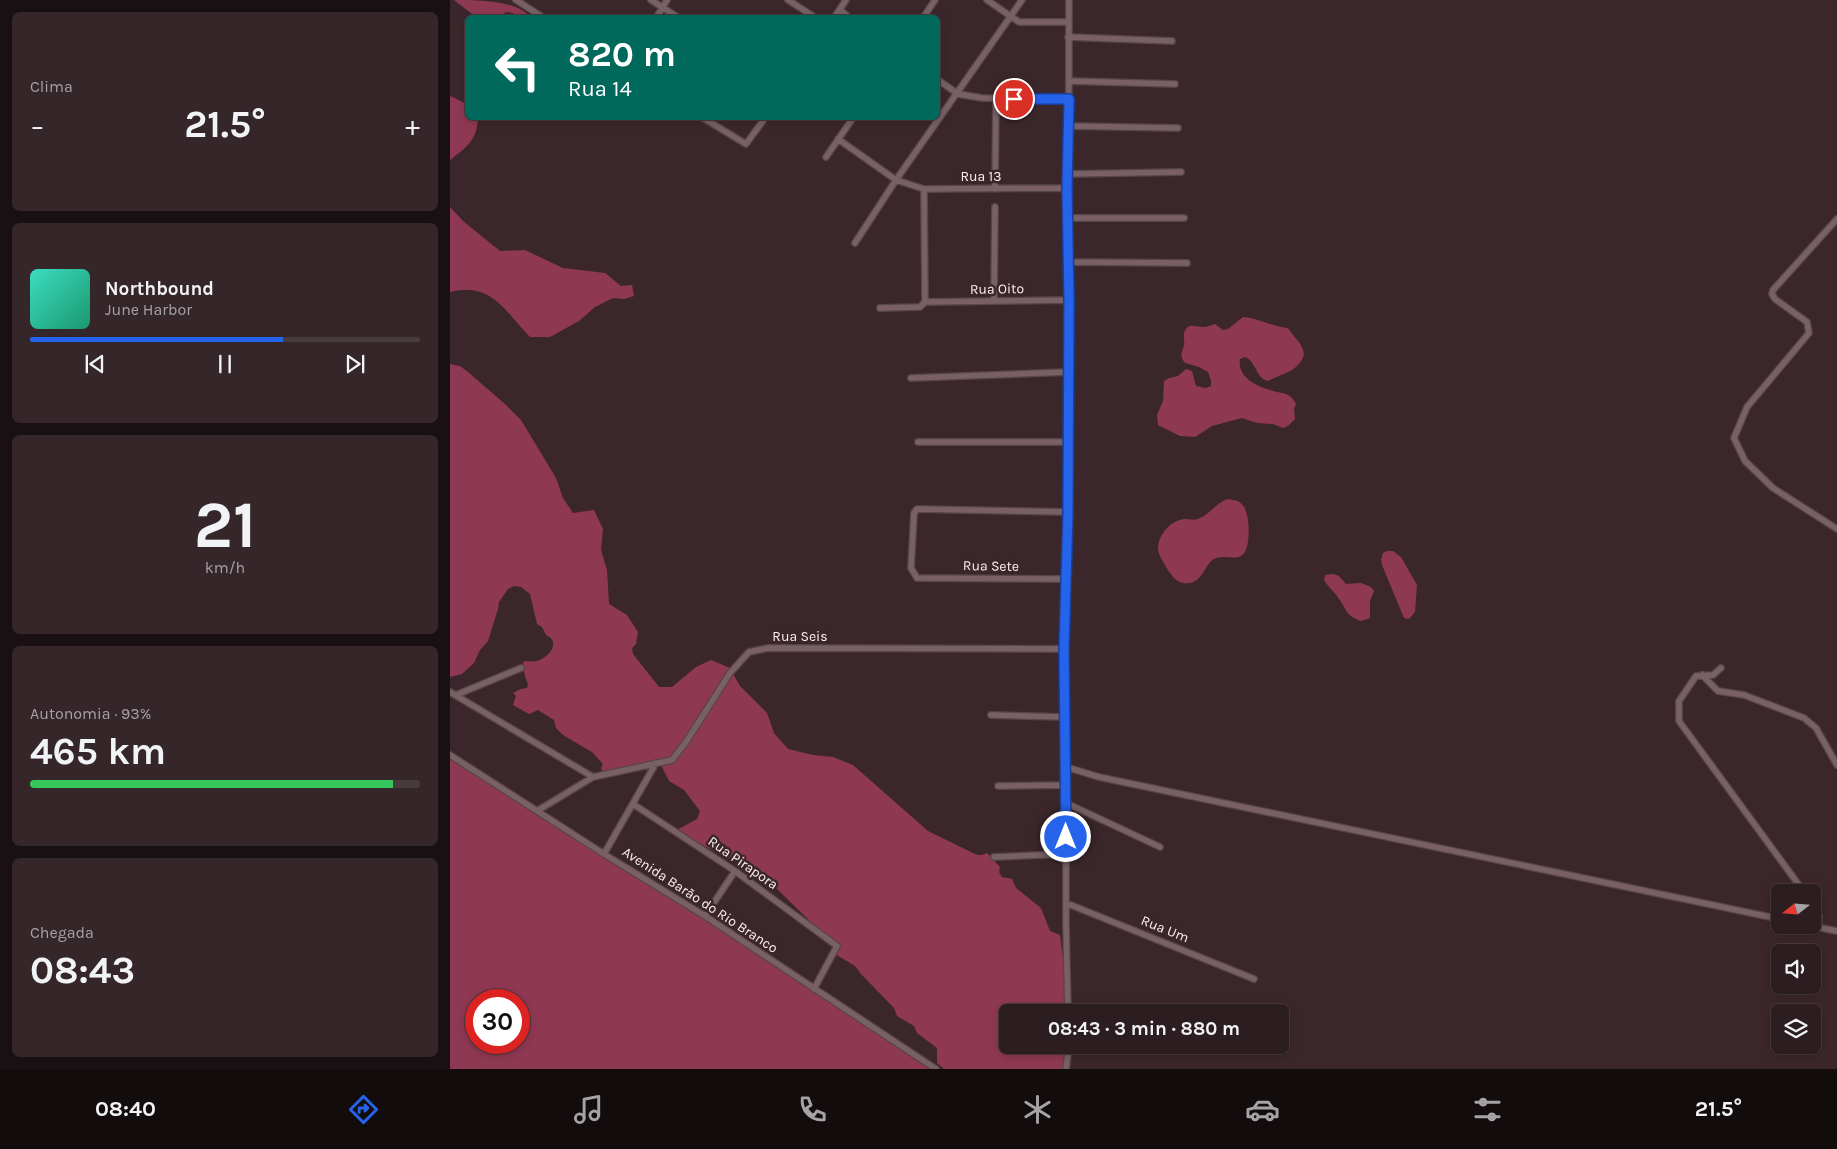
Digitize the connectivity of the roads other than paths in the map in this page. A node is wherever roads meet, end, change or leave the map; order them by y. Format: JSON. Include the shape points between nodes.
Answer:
{"nodes":[{"id":1,"x":516,"y":0,"type":"edge"},
{"id":2,"x":650,"y":0,"type":"edge"},
{"id":3,"x":667,"y":0,"type":"edge"},
{"id":4,"x":788,"y":0,"type":"edge"},
{"id":5,"x":846,"y":0,"type":"edge"},
{"id":6,"x":936,"y":0,"type":"edge"},
{"id":7,"x":988,"y":0,"type":"edge"},
{"id":8,"x":1022,"y":0,"type":"edge"},
{"id":9,"x":1068,"y":0,"type":"edge"},
{"id":10,"x":662,"y":7,"type":"junction"},
{"id":11,"x":840,"y":10,"type":"junction"},
{"id":12,"x":539,"y":15,"type":"edge"},
{"id":13,"x":658,"y":15,"type":"edge"},
{"id":14,"x":674,"y":15,"type":"edge"},
{"id":15,"x":811,"y":15,"type":"edge"},
{"id":16,"x":836,"y":15,"type":"edge"},
{"id":17,"x":846,"y":15,"type":"edge"},
{"id":18,"x":925,"y":15,"type":"edge"},
{"id":19,"x":1010,"y":18,"type":"junction"},
{"id":20,"x":1068,"y":22,"type":"junction"},
{"id":21,"x":1068,"y":37,"type":"junction"},
{"id":22,"x":1172,"y":41,"type":"dead end"},
{"id":23,"x":940,"y":81,"type":"edge"},
{"id":24,"x":1069,"y":81,"type":"junction"},
{"id":25,"x":1175,"y":84,"type":"dead end"},
{"id":26,"x":958,"y":94,"type":"junction"},
{"id":27,"x":996,"y":99,"type":"junction"},
{"id":28,"x":1069,"y":99,"type":"junction"},
{"id":29,"x":940,"y":119,"type":"edge"},
{"id":30,"x":706,"y":120,"type":"edge"},
{"id":31,"x":764,"y":120,"type":"edge"},
{"id":32,"x":852,"y":120,"type":"edge"},
{"id":33,"x":939,"y":120,"type":"edge"},
{"id":34,"x":1068,"y":126,"type":"junction"},
{"id":35,"x":1178,"y":128,"type":"dead end"},
{"id":36,"x":838,"y":139,"type":"junction"},
{"id":37,"x":826,"y":157,"type":"dead end"},
{"id":38,"x":1181,"y":172,"type":"dead end"},
{"id":39,"x":1067,"y":174,"type":"junction"},
{"id":40,"x":896,"y":180,"type":"junction"},
{"id":41,"x":1067,"y":188,"type":"junction"},
{"id":42,"x":924,"y":189,"type":"junction"},
{"id":43,"x":995,"y":189,"type":"junction"},
{"id":44,"x":995,"y":207,"type":"dead end"},
{"id":45,"x":1068,"y":218,"type":"junction"},
{"id":46,"x":1184,"y":218,"type":"dead end"},
{"id":47,"x":1837,"y":219,"type":"edge"},
{"id":48,"x":855,"y":243,"type":"dead end"},
{"id":49,"x":1068,"y":262,"type":"junction"},
{"id":50,"x":1187,"y":263,"type":"dead end"},
{"id":51,"x":1069,"y":300,"type":"junction"},
{"id":52,"x":994,"y":301,"type":"junction"},
{"id":53,"x":925,"y":302,"type":"junction"},
{"id":54,"x":880,"y":308,"type":"dead end"},
{"id":55,"x":1068,"y":372,"type":"junction"},
{"id":56,"x":911,"y":378,"type":"dead end"},
{"id":57,"x":918,"y":442,"type":"dead end"},
{"id":58,"x":1067,"y":442,"type":"junction"},
{"id":59,"x":1068,"y":512,"type":"junction"},
{"id":60,"x":1837,"y":529,"type":"edge"},
{"id":61,"x":1065,"y":579,"type":"junction"},
{"id":62,"x":1064,"y":649,"type":"junction"},
{"id":63,"x":522,"y":668,"type":"dead end"},
{"id":64,"x":1721,"y":668,"type":"dead end"},
{"id":65,"x":1702,"y":675,"type":"junction"},
{"id":66,"x":453,"y":694,"type":"edge"},
{"id":67,"x":991,"y":716,"type":"dead end"},
{"id":68,"x":1065,"y":716,"type":"junction"},
{"id":69,"x":450,"y":755,"type":"edge"},
{"id":70,"x":656,"y":763,"type":"junction"},
{"id":71,"x":1837,"y":766,"type":"edge"},
{"id":72,"x":1066,"y":767,"type":"junction"},
{"id":73,"x":594,"y":777,"type":"junction"},
{"id":74,"x":1066,"y":785,"type":"junction"},
{"id":75,"x":998,"y":786,"type":"dead end"},
{"id":76,"x":1066,"y":803,"type":"junction"},
{"id":77,"x":632,"y":804,"type":"junction"},
{"id":78,"x":537,"y":811,"type":"junction"},
{"id":79,"x":1160,"y":847,"type":"dead end"},
{"id":80,"x":604,"y":854,"type":"junction"},
{"id":81,"x":1066,"y":854,"type":"junction"},
{"id":82,"x":994,"y":857,"type":"dead end"},
{"id":83,"x":735,"y":871,"type":"junction"},
{"id":84,"x":1798,"y":884,"type":"edge"},
{"id":85,"x":1066,"y":903,"type":"junction"},
{"id":86,"x":704,"y":916,"type":"junction"},
{"id":87,"x":1771,"y":917,"type":"edge"},
{"id":88,"x":1821,"y":928,"type":"edge"},
{"id":89,"x":1837,"y":931,"type":"edge"},
{"id":90,"x":1254,"y":979,"type":"dead end"},
{"id":91,"x":814,"y":989,"type":"junction"},
{"id":92,"x":1068,"y":1004,"type":"edge"},
{"id":93,"x":1068,"y":1054,"type":"edge"},
{"id":94,"x":936,"y":1069,"type":"edge"},
{"id":95,"x":1066,"y":1069,"type":"edge"}],
"edges":[{"from":1,"to":12,"type":"street"},
{"from":2,"to":10,"type":"street"},
{"from":3,"to":10,"type":"street"},
{"from":4,"to":15,"type":"street"},
{"from":5,"to":11,"type":"street"},
{"from":6,"to":18,"type":"street"},
{"from":7,"to":19,"type":"street"},
{"from":8,"to":19,"type":"street"},
{"from":9,"to":20,"type":"street"},
{"from":10,"to":13,"type":"street"},
{"from":10,"to":14,"type":"street"},
{"from":11,"to":16,"type":"street"},
{"from":11,"to":17,"type":"street"},
{"from":19,"to":20,"type":"street","via":[[1019,22]]},
{"from":19,"to":26,"type":"street"},
{"from":20,"to":21,"type":"street"},
{"from":21,"to":22,"type":"street"},
{"from":21,"to":24,"type":"street"},
{"from":23,"to":26,"type":"street"},
{"from":24,"to":25,"type":"street"},
{"from":24,"to":28,"type":"street"},
{"from":26,"to":27,"type":"street"},
{"from":26,"to":29,"type":"street"},
{"from":27,"to":28,"type":"street"},
{"from":27,"to":43,"type":"street"},
{"from":28,"to":34,"type":"street"},
{"from":30,"to":31,"type":"street","via":[[746,144]]},
{"from":32,"to":36,"type":"street"},
{"from":33,"to":40,"type":"street"},
{"from":34,"to":35,"type":"street"},
{"from":34,"to":39,"type":"street"},
{"from":36,"to":37,"type":"street"},
{"from":36,"to":40,"type":"street","name":"Rua 13"},
{"from":38,"to":39,"type":"street"},
{"from":39,"to":41,"type":"street"},
{"from":40,"to":42,"type":"street","name":"Rua 13"},
{"from":40,"to":48,"type":"street"},
{"from":41,"to":43,"type":"street","name":"Rua 13"},
{"from":41,"to":45,"type":"street"},
{"from":42,"to":43,"type":"street","name":"Rua 13"},
{"from":42,"to":53,"type":"street"},
{"from":44,"to":52,"type":"street"},
{"from":45,"to":46,"type":"street"},
{"from":45,"to":49,"type":"street"},
{"from":47,"to":60,"type":"street","via":[[1773,290],[1775,299],[1807,322],[1809,333],[1747,407],[1734,438],[1745,462],[1773,488]]},
{"from":49,"to":50,"type":"street"},
{"from":49,"to":51,"type":"street"},
{"from":51,"to":52,"type":"street","name":"Rua Oito"},
{"from":51,"to":55,"type":"street"},
{"from":52,"to":53,"type":"street","name":"Rua Oito"},
{"from":53,"to":54,"type":"street","name":"Rua Oito","via":[[920,307]]},
{"from":55,"to":56,"type":"street"},
{"from":55,"to":58,"type":"street"},
{"from":57,"to":58,"type":"street"},
{"from":58,"to":59,"type":"street"},
{"from":59,"to":61,"type":"street"},
{"from":59,"to":61,"type":"street","name":"Rua Sete","via":[[917,509],[914,513],[911,568],[917,578]]},
{"from":61,"to":62,"type":"street"},
{"from":62,"to":68,"type":"street"},
{"from":62,"to":70,"type":"street","name":"Rua Seis","via":[[768,648],[749,652],[730,672],[672,760]]},
{"from":63,"to":66,"type":"street"},
{"from":64,"to":65,"type":"street","via":[[1713,675]]},
{"from":65,"to":71,"type":"street","via":[[1718,691],[1744,695],[1804,718],[1816,728]]},
{"from":65,"to":84,"type":"street","via":[[1696,676],[1679,701],[1679,721]]},
{"from":66,"to":73,"type":"street"},
{"from":67,"to":68,"type":"street"},
{"from":68,"to":72,"type":"street"},
{"from":69,"to":78,"type":"street","name":"Avenida Barão do Rio Branco"},
{"from":70,"to":73,"type":"street","name":"Rua Seis"},
{"from":70,"to":77,"type":"street"},
{"from":72,"to":74,"type":"street"},
{"from":72,"to":87,"type":"street","via":[[1099,777]]},
{"from":73,"to":78,"type":"street","name":"Rua Seis"},
{"from":74,"to":75,"type":"street"},
{"from":74,"to":76,"type":"street"},
{"from":76,"to":79,"type":"street"},
{"from":76,"to":81,"type":"street"},
{"from":77,"to":80,"type":"street"},
{"from":77,"to":83,"type":"street","name":"Rua Pirapora"},
{"from":78,"to":80,"type":"street","name":"Avenida Barão do Rio Branco"},
{"from":80,"to":86,"type":"street","name":"Avenida Barão do Rio Branco"},
{"from":81,"to":82,"type":"street"},
{"from":81,"to":85,"type":"street"},
{"from":83,"to":86,"type":"street"},
{"from":83,"to":91,"type":"street","name":"Rua Pirapora","via":[[837,946]]},
{"from":85,"to":90,"type":"street","name":"Rua Um"},
{"from":85,"to":92,"type":"street"},
{"from":86,"to":91,"type":"street","name":"Avenida Barão do Rio Branco"},
{"from":88,"to":89,"type":"street"},
{"from":91,"to":94,"type":"street","name":"Avenida Barão do Rio Branco"},
{"from":93,"to":95,"type":"street"}]}
